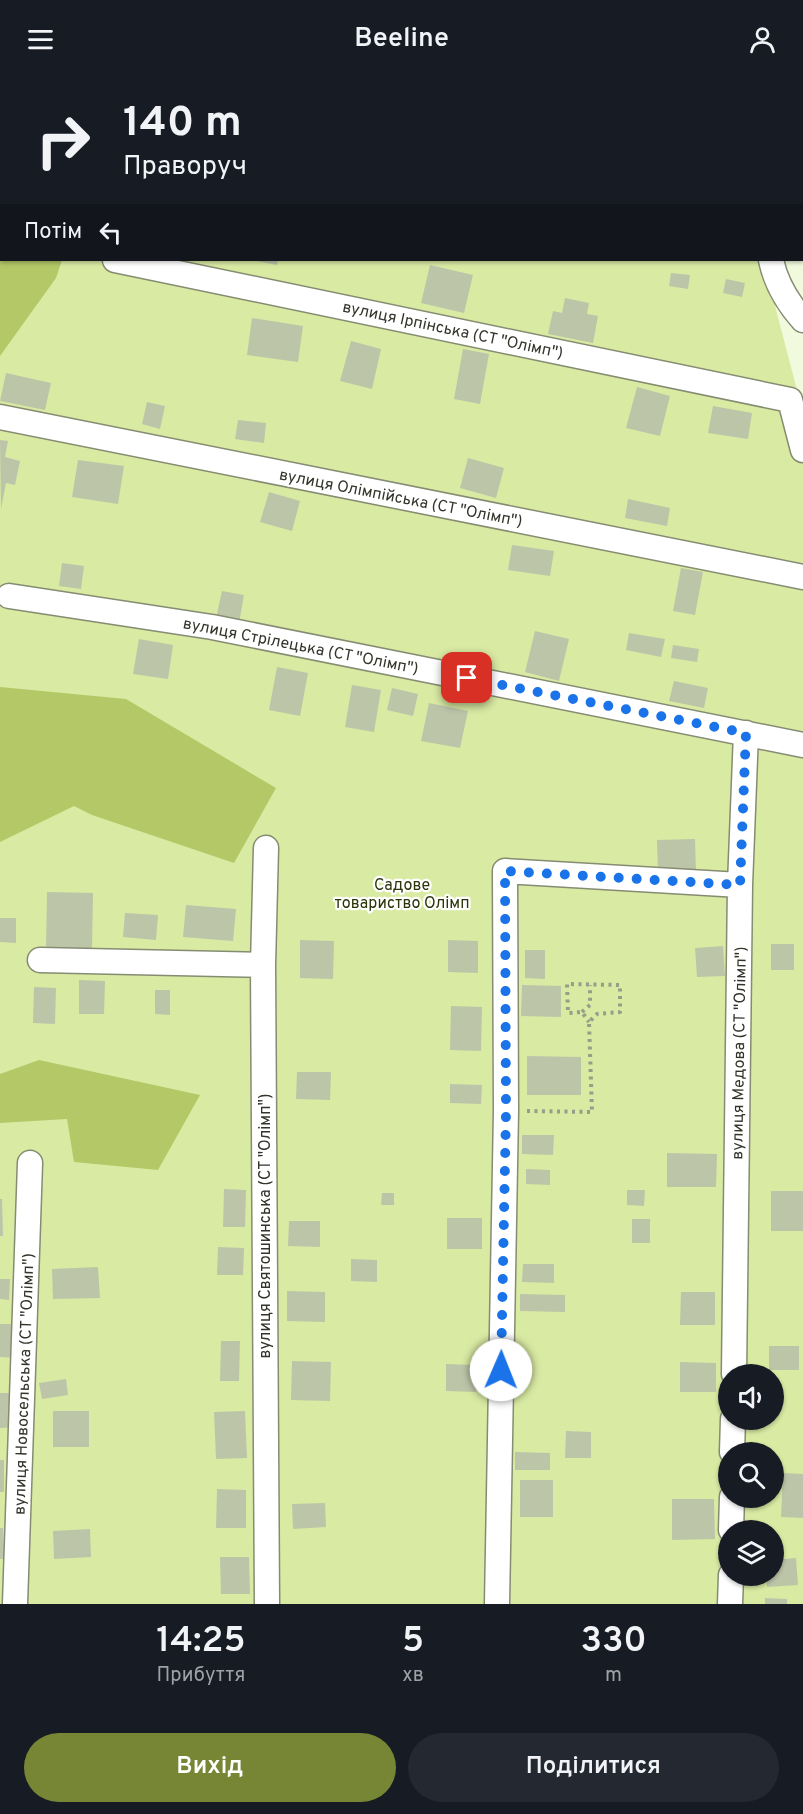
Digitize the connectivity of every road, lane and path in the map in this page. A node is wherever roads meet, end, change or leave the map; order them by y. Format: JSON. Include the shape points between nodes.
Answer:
{"nodes":[{"id":1,"x":120,"y":261,"type":"edge"},
{"id":2,"x":771,"y":261,"type":"edge"},
{"id":3,"x":803,"y":321,"type":"edge"},
{"id":4,"x":0,"y":417,"type":"edge"},
{"id":5,"x":803,"y":450,"type":"edge"},
{"id":6,"x":803,"y":576,"type":"edge"},
{"id":7,"x":9,"y":596,"type":"dead end"},
{"id":8,"x":746,"y":733,"type":"junction"},
{"id":9,"x":803,"y":745,"type":"edge"},
{"id":10,"x":266,"y":848,"type":"dead end"},
{"id":11,"x":740,"y":885,"type":"junction"},
{"id":12,"x":40,"y":960,"type":"dead end"},
{"id":13,"x":262,"y":965,"type":"junction"},
{"id":14,"x":590,"y":985,"type":"junction"},
{"id":15,"x":590,"y":1005,"type":"junction"},
{"id":16,"x":582,"y":1012,"type":"junction"},
{"id":17,"x":597,"y":1014,"type":"junction"},
{"id":18,"x":589,"y":1022,"type":"junction"},
{"id":19,"x":506,"y":1112,"type":"junction"},
{"id":20,"x":30,"y":1163,"type":"dead end"},
{"id":21,"x":734,"y":1364,"type":"edge"},
{"id":22,"x":731,"y":1586,"type":"edge"},
{"id":23,"x":15,"y":1604,"type":"edge"},
{"id":24,"x":267,"y":1604,"type":"edge"},
{"id":25,"x":497,"y":1604,"type":"edge"},
{"id":26,"x":730,"y":1604,"type":"edge"}],
"edges":[{"from":1,"to":5,"type":"street","name":"вулиця Ірпінська (СТ \"Олімп\")","via":[[790,400]]},
{"from":2,"to":3,"type":"street","via":[[780,289]]},
{"from":4,"to":6,"type":"street","name":"вулиця Олімпійська (СТ \"Олімп\")"},
{"from":7,"to":8,"type":"street","name":"вулиця Стрілецька (СТ \"Олімп\")","via":[[212,627]]},
{"from":8,"to":9,"type":"street","name":"вулиця Стрілецька (СТ \"Олімп\")"},
{"from":8,"to":11,"type":"street","name":"вулиця Медова (СТ \"Олімп\")"},
{"from":10,"to":13,"type":"street","name":"вулиця Святошинська (СТ \"Олімп\")"},
{"from":11,"to":19,"type":"street","via":[[505,871]]},
{"from":11,"to":21,"type":"street","name":"вулиця Медова (СТ \"Олімп\")"},
{"from":12,"to":13,"type":"street"},
{"from":13,"to":24,"type":"street","name":"вулиця Святошинська (СТ \"Олімп\")"},
{"from":14,"to":15,"type":"path"},
{"from":14,"to":16,"type":"path","via":[[567,984],[568,1013]]},
{"from":14,"to":17,"type":"path","via":[[620,985],[620,1012]]},
{"from":15,"to":16,"type":"path"},
{"from":15,"to":17,"type":"path"},
{"from":16,"to":18,"type":"path"},
{"from":17,"to":18,"type":"path"},
{"from":18,"to":19,"type":"path","via":[[592,1112]]},
{"from":19,"to":25,"type":"street"},
{"from":20,"to":23,"type":"street","name":"вулиця Новосельська (СТ \"Олімп\")"},
{"from":22,"to":26,"type":"street"}]}
